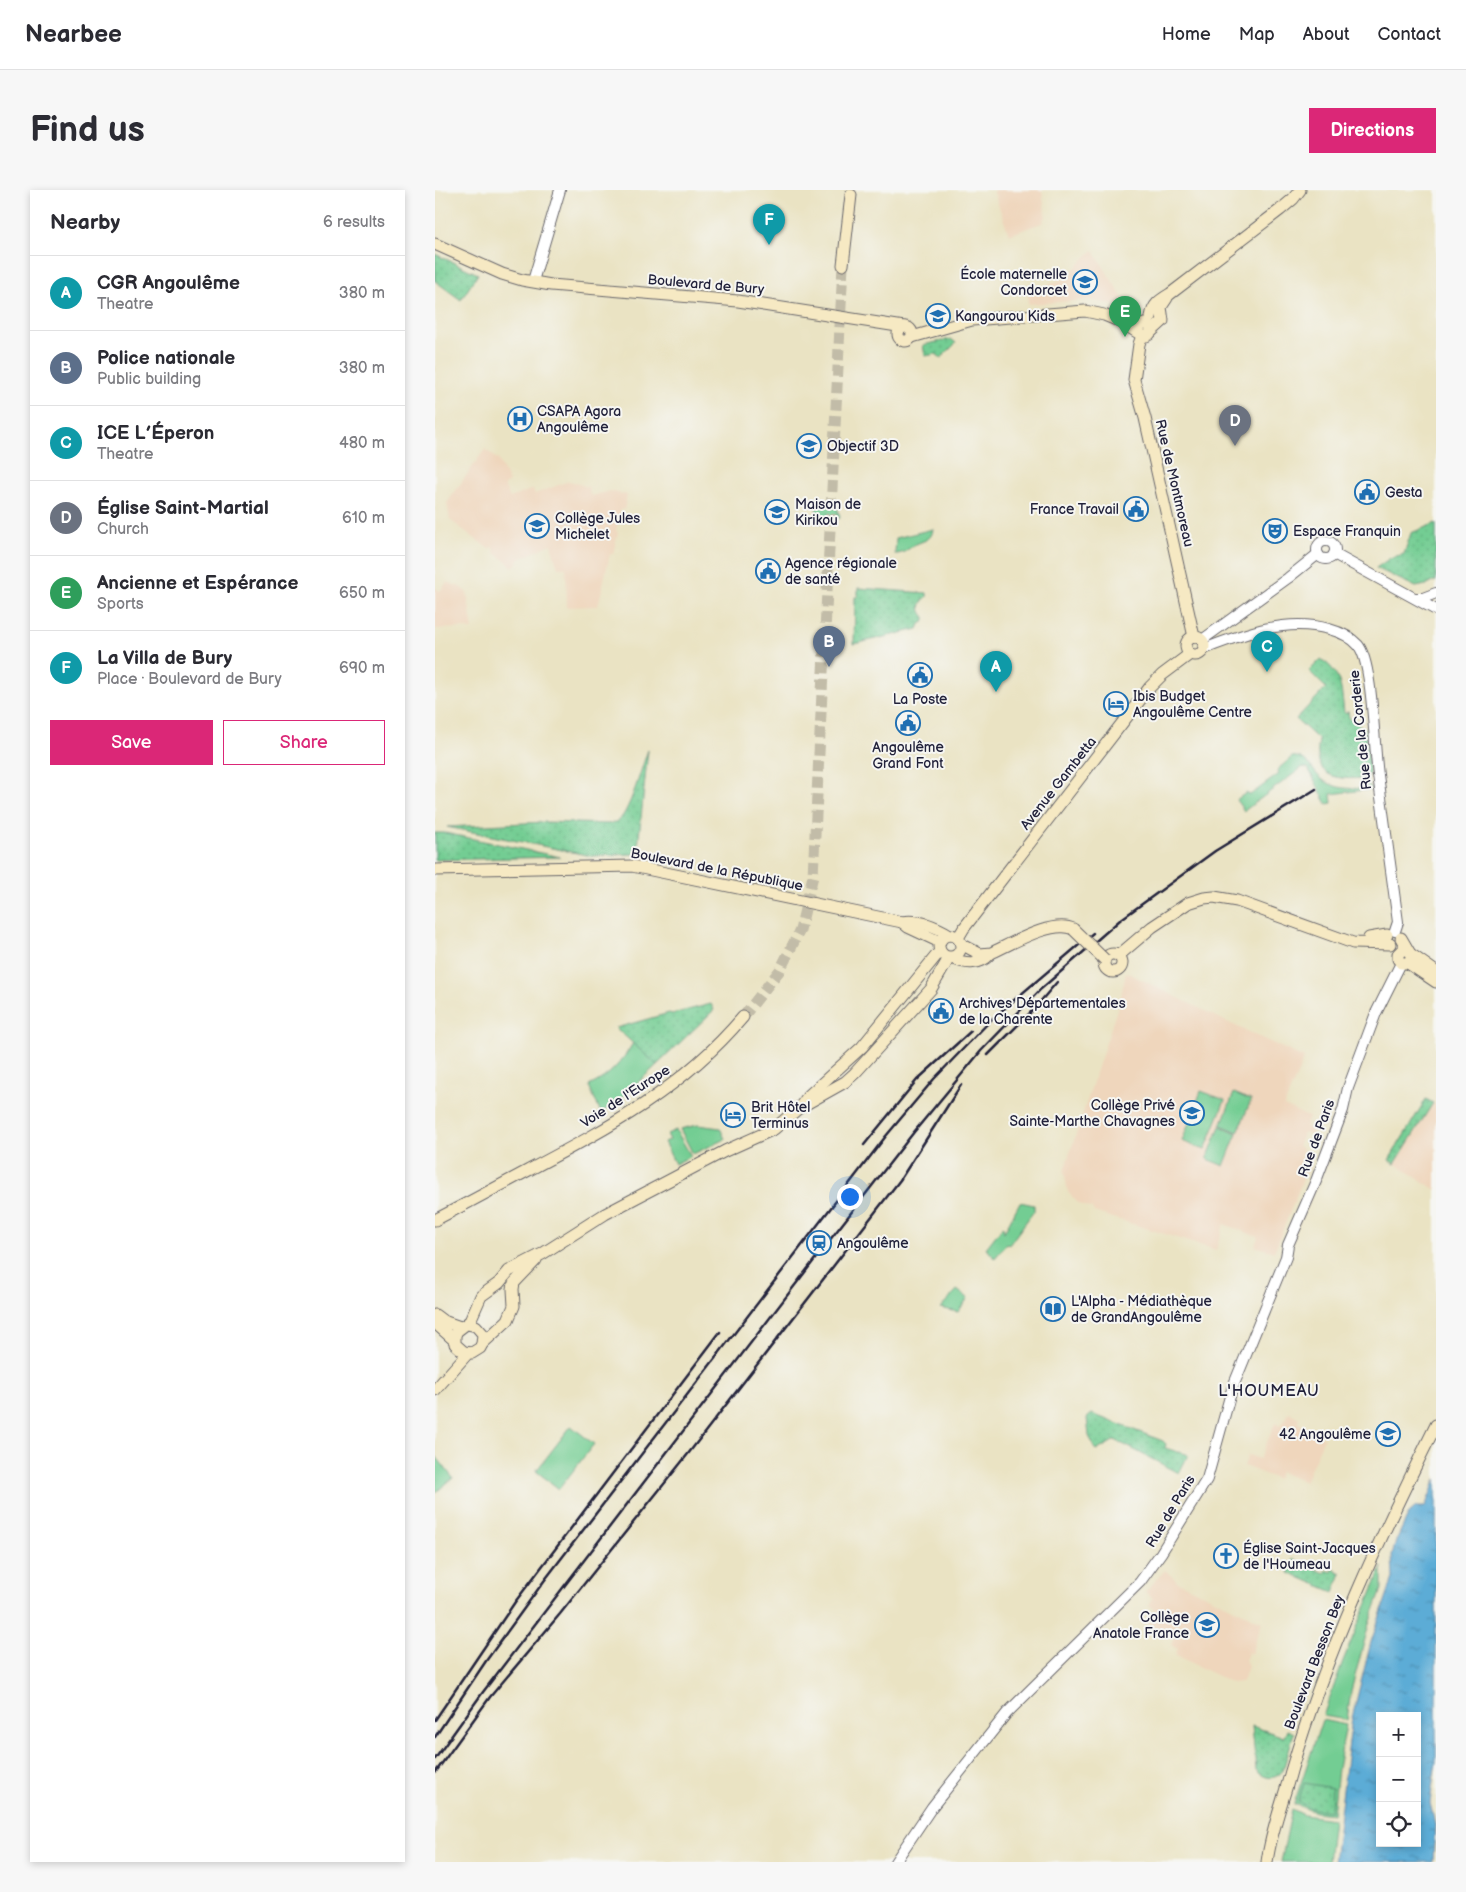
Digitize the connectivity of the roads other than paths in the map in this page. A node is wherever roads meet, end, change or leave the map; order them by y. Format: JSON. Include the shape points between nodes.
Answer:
{"nodes":[{"id":1,"x":560,"y":190,"type":"edge"},
{"id":2,"x":568,"y":190,"type":"edge"},
{"id":3,"x":1300,"y":190,"type":"edge"},
{"id":4,"x":851,"y":195,"type":"dead end"},
{"id":5,"x":558,"y":202,"type":"junction"},
{"id":6,"x":435,"y":244,"type":"edge"},
{"id":7,"x":843,"y":265,"type":"tunnel mouth"},
{"id":8,"x":533,"y":281,"type":"junction"},
{"id":9,"x":1149,"y":326,"type":"junction"},
{"id":10,"x":1319,"y":554,"type":"junction"},
{"id":11,"x":1334,"y":554,"type":"junction"},
{"id":12,"x":1436,"y":593,"type":"edge"},
{"id":13,"x":1415,"y":598,"type":"junction"},
{"id":14,"x":1436,"y":610,"type":"edge"},
{"id":15,"x":1200,"y":642,"type":"junction"},
{"id":16,"x":1190,"y":654,"type":"junction"},
{"id":17,"x":435,"y":870,"type":"edge"},
{"id":18,"x":1393,"y":939,"type":"junction"},
{"id":19,"x":950,"y":946,"type":"junction"},
{"id":20,"x":991,"y":953,"type":"junction"},
{"id":21,"x":1405,"y":957,"type":"junction"},
{"id":22,"x":1436,"y":972,"type":"edge"},
{"id":23,"x":1436,"y":982,"type":"edge"},
{"id":24,"x":743,"y":1017,"type":"tunnel mouth"},
{"id":25,"x":800,"y":1107,"type":"junction"},
{"id":26,"x":509,"y":1180,"type":"junction"},
{"id":27,"x":435,"y":1213,"type":"edge"},
{"id":28,"x":435,"y":1220,"type":"edge"},
{"id":29,"x":542,"y":1254,"type":"junction"},
{"id":30,"x":494,"y":1287,"type":"junction"},
{"id":31,"x":513,"y":1296,"type":"junction"},
{"id":32,"x":435,"y":1315,"type":"edge"},
{"id":33,"x":435,"y":1324,"type":"edge"},
{"id":34,"x":463,"y":1326,"type":"junction"},
{"id":35,"x":483,"y":1344,"type":"junction"},
{"id":36,"x":460,"y":1347,"type":"junction"},
{"id":37,"x":435,"y":1389,"type":"edge"},
{"id":38,"x":1436,"y":1425,"type":"edge"},
{"id":39,"x":895,"y":1862,"type":"edge"},
{"id":40,"x":1267,"y":1862,"type":"edge"}],
"edges":[{"from":1,"to":5,"type":"street"},
{"from":2,"to":5,"type":"street"},
{"from":3,"to":9,"type":"main road","name":"Rue de Montmoreau","via":[[1280,210],[1155,305]]},
{"from":4,"to":7,"type":"main road"},
{"from":5,"to":8,"type":"street"},
{"from":6,"to":8,"type":"main road","name":"Boulevard de Bury","via":[[502,274]]},
{"from":8,"to":9,"type":"main road","name":"Boulevard de Bury","via":[[738,301],[875,322],[906,332],[939,329],[971,320],[1085,311]]},
{"from":9,"to":15,"type":"main road","name":"Rue de Montmoreau","via":[[1135,370],[1135,385]]},
{"from":10,"to":11,"type":"street","via":[[1322,558]]},
{"from":10,"to":11,"type":"street","via":[[1318,547],[1326,541],[1334,546]]},
{"from":10,"to":15,"type":"street"},
{"from":11,"to":13,"type":"street"},
{"from":12,"to":13,"type":"street"},
{"from":13,"to":14,"type":"street"},
{"from":15,"to":16,"type":"main road","via":[[1198,654]]},
{"from":15,"to":16,"type":"main road","via":[[1189,639],[1186,644]]},
{"from":15,"to":18,"type":"street","name":"Rue de la Corderie","via":[[1291,625],[1308,625],[1343,634],[1362,651],[1366,662],[1398,922]]},
{"from":16,"to":19,"type":"main road","name":"Avenue Gambetta","via":[[1150,687]]},
{"from":17,"to":19,"type":"main road","name":"Boulevard de la République","via":[[632,866],[902,922]]},
{"from":18,"to":20,"type":"main road","bridge":true,"via":[[1337,937],[1237,901],[1214,897],[1188,903],[1152,927],[1118,956],[1110,954],[1105,960],[1066,927],[1050,928]]},
{"from":18,"to":21,"type":"main road"},
{"from":19,"to":20,"type":"main road","via":[[981,954]]},
{"from":19,"to":20,"type":"main road","via":[[962,963],[984,961]]},
{"from":19,"to":25,"type":"main road","via":[[862,1047]]},
{"from":19,"to":25,"type":"main road","via":[[931,990],[855,1073],[827,1094]]},
{"from":21,"to":22,"type":"main road"},
{"from":21,"to":23,"type":"main road"},
{"from":21,"to":39,"type":"street","name":"Rue de Paris","via":[[1376,1013],[1316,1181],[1232,1389],[1207,1479],[1144,1577],[1007,1712],[932,1807]]},
{"from":24,"to":26,"type":"main road","name":"Voie de l'Europe","via":[[705,1057],[663,1092],[605,1129]]},
{"from":25,"to":29,"type":"main road","via":[[774,1130],[725,1151],[605,1214]]},
{"from":26,"to":27,"type":"main road","name":"Voie de l'Europe"},
{"from":26,"to":28,"type":"main road","name":"Voie de l'Europe"},
{"from":29,"to":30,"type":"main road","via":[[509,1271]]},
{"from":29,"to":31,"type":"main road","via":[[518,1278]]},
{"from":30,"to":31,"type":"main road","via":[[503,1288]]},
{"from":30,"to":34,"type":"main road","via":[[484,1292],[473,1316]]},
{"from":31,"to":35,"type":"main road","via":[[514,1306],[508,1320]]},
{"from":32,"to":34,"type":"main road","via":[[443,1321]]},
{"from":33,"to":36,"type":"main road"},
{"from":34,"to":35,"type":"main road","via":[[473,1324],[479,1328]]},
{"from":34,"to":36,"type":"main road","via":[[455,1335]]},
{"from":35,"to":36,"type":"main road","via":[[476,1351]]},
{"from":36,"to":37,"type":"main road"},
{"from":38,"to":40,"type":"main road","name":"Boulevard Besson Bey","via":[[1374,1553],[1317,1690],[1273,1832]]}]}
